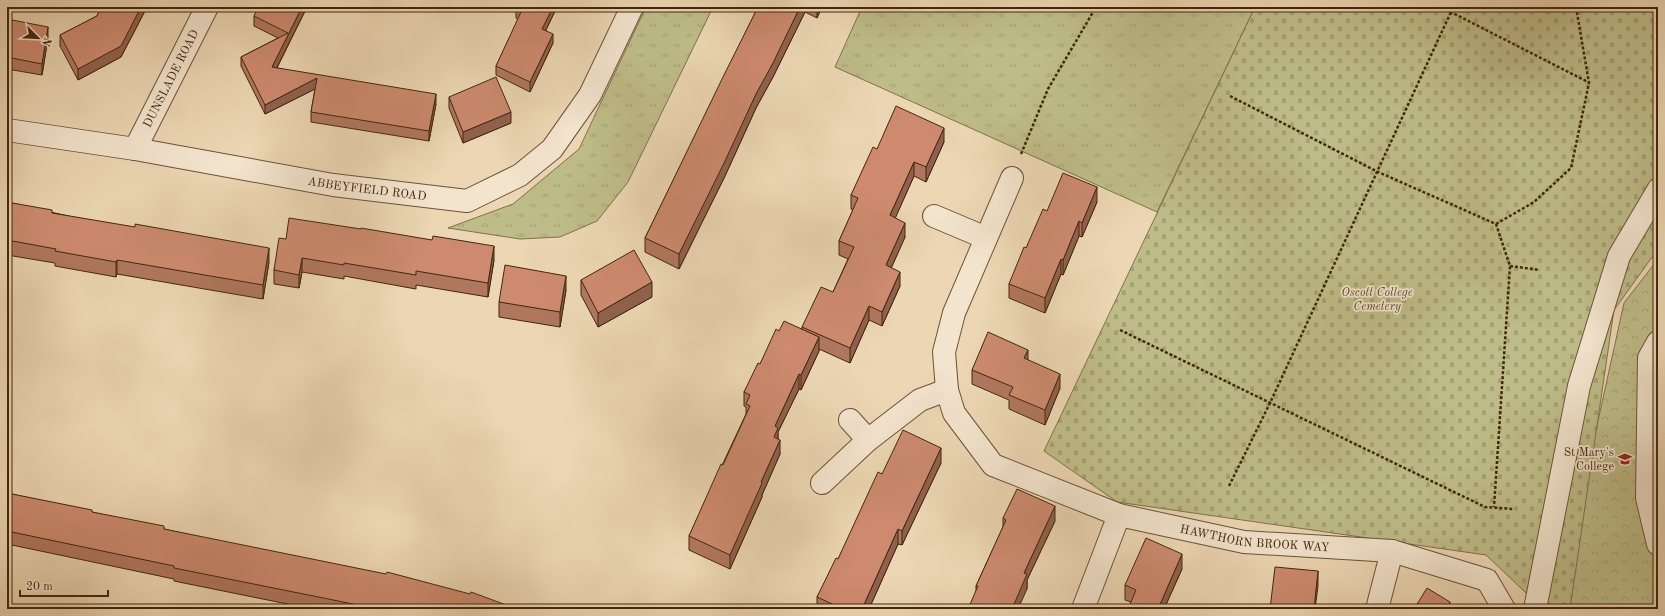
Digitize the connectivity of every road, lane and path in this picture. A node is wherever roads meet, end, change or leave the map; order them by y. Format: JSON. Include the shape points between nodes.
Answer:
{"nodes":[{"id":1,"x":207,"y":7,"type":"edge"},
{"id":2,"x":632,"y":7,"type":"edge"},
{"id":3,"x":1096,"y":7,"type":"edge"},
{"id":4,"x":1440,"y":7,"type":"edge"},
{"id":5,"x":1576,"y":7,"type":"edge"},
{"id":6,"x":1451,"y":12,"type":"junction"},
{"id":7,"x":1589,"y":83,"type":"junction"},
{"id":8,"x":1230,"y":96,"type":"dead end"},
{"id":9,"x":7,"y":130,"type":"edge"},
{"id":10,"x":134,"y":149,"type":"junction"},
{"id":11,"x":1378,"y":172,"type":"junction"},
{"id":12,"x":1012,"y":178,"type":"joint"},
{"id":13,"x":1658,"y":190,"type":"edge"},
{"id":14,"x":934,"y":216,"type":"dead end"},
{"id":15,"x":1496,"y":224,"type":"junction"},
{"id":16,"x":986,"y":238,"type":"junction"},
{"id":17,"x":1510,"y":266,"type":"junction"},
{"id":18,"x":1540,"y":270,"type":"dead end"},
{"id":19,"x":1120,"y":330,"type":"dead end"},
{"id":20,"x":1658,"y":342,"type":"edge"},
{"id":21,"x":947,"y":390,"type":"junction"},
{"id":22,"x":1270,"y":403,"type":"junction"},
{"id":23,"x":850,"y":420,"type":"dead end"},
{"id":24,"x":868,"y":440,"type":"junction"},
{"id":25,"x":822,"y":483,"type":"dead end"},
{"id":26,"x":1229,"y":486,"type":"dead end"},
{"id":27,"x":1494,"y":507,"type":"junction"},
{"id":28,"x":1514,"y":509,"type":"dead end"},
{"id":29,"x":1119,"y":515,"type":"junction"},
{"id":30,"x":1658,"y":544,"type":"edge"},
{"id":31,"x":1392,"y":551,"type":"junction"},
{"id":32,"x":1083,"y":609,"type":"edge"},
{"id":33,"x":1377,"y":609,"type":"edge"},
{"id":34,"x":1504,"y":609,"type":"edge"},
{"id":35,"x":1535,"y":609,"type":"edge"}],
"edges":[{"from":1,"to":10,"type":"street","name":"DUNSLADE ROAD"},
{"from":2,"to":10,"type":"street","name":"ABBEYFIELD ROAD","via":[[590,95],[552,149],[520,175],[467,202],[333,185]]},
{"from":3,"to":12,"type":"path","via":[[1048,89]]},
{"from":4,"to":6,"type":"path"},
{"from":5,"to":7,"type":"path"},
{"from":6,"to":7,"type":"path"},
{"from":6,"to":11,"type":"path"},
{"from":7,"to":15,"type":"path","via":[[1571,168],[1534,202]]},
{"from":8,"to":11,"type":"path"},
{"from":9,"to":10,"type":"street","name":"ABBEYFIELD ROAD"},
{"from":11,"to":15,"type":"path"},
{"from":11,"to":22,"type":"path"},
{"from":12,"to":16,"type":"street","name":"HAWTHORN BROOK WAY"},
{"from":13,"to":35,"type":"street","via":[[1619,256],[1578,386]]},
{"from":14,"to":16,"type":"street"},
{"from":15,"to":17,"type":"path"},
{"from":16,"to":21,"type":"street","name":"HAWTHORN BROOK WAY","via":[[952,319],[944,352]]},
{"from":17,"to":18,"type":"path"},
{"from":17,"to":27,"type":"path"},
{"from":19,"to":22,"type":"path"},
{"from":20,"to":30,"type":"street","via":[[1649,358],[1647,498]]},
{"from":21,"to":24,"type":"street","via":[[920,400]]},
{"from":21,"to":29,"type":"street","name":"HAWTHORN BROOK WAY","via":[[954,413],[993,465]]},
{"from":22,"to":26,"type":"path"},
{"from":22,"to":27,"type":"path","via":[[1485,507]]},
{"from":23,"to":24,"type":"street"},
{"from":24,"to":25,"type":"street"},
{"from":27,"to":28,"type":"path"},
{"from":29,"to":31,"type":"street","name":"HAWTHORN BROOK WAY","via":[[1244,542]]},
{"from":29,"to":32,"type":"street"},
{"from":31,"to":33,"type":"street"},
{"from":31,"to":34,"type":"street","name":"HAWTHORN BROOK WAY","via":[[1487,580]]}]}
